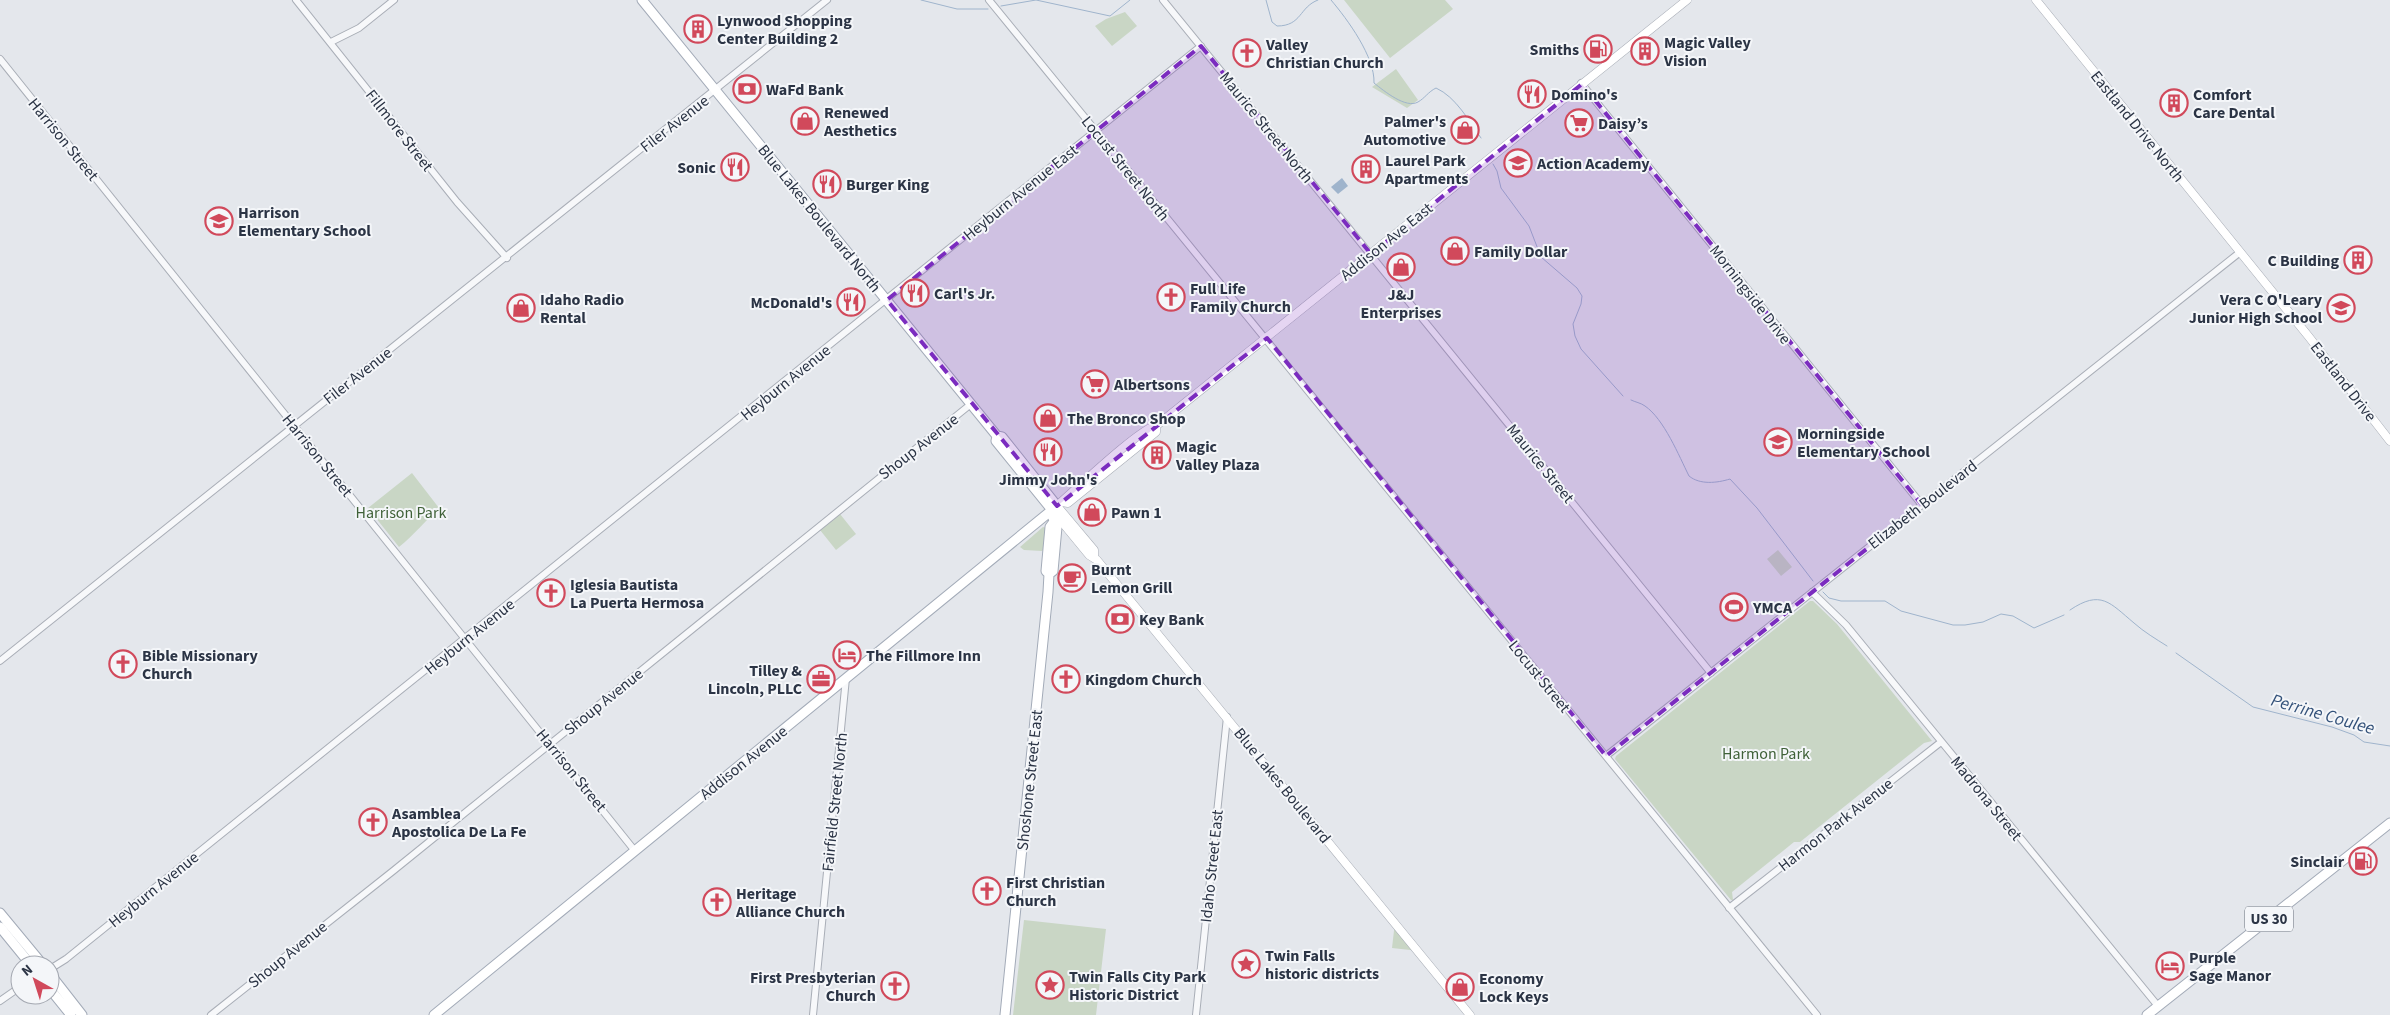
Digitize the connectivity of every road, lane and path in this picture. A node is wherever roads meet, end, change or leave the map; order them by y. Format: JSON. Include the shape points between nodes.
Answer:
{"nodes":[{"id":1,"x":296,"y":0,"type":"edge"},
{"id":2,"x":394,"y":0,"type":"edge"},
{"id":3,"x":642,"y":0,"type":"edge"},
{"id":4,"x":827,"y":0,"type":"edge"},
{"id":5,"x":989,"y":0,"type":"edge"},
{"id":6,"x":1163,"y":0,"type":"edge"},
{"id":7,"x":1687,"y":0,"type":"edge"},
{"id":8,"x":2036,"y":0,"type":"edge"},
{"id":9,"x":331,"y":42,"type":"junction"},
{"id":10,"x":1201,"y":46,"type":"junction"},
{"id":11,"x":0,"y":59,"type":"edge"},
{"id":12,"x":1582,"y":84,"type":"junction"},
{"id":13,"x":716,"y":90,"type":"junction"},
{"id":14,"x":1096,"y":130,"type":"junction"},
{"id":15,"x":2239,"y":252,"type":"junction"},
{"id":16,"x":1371,"y":253,"type":"junction"},
{"id":17,"x":507,"y":258,"type":"junction"},
{"id":18,"x":887,"y":300,"type":"junction"},
{"id":19,"x":1266,"y":337,"type":"junction"},
{"id":20,"x":971,"y":404,"type":"junction"},
{"id":21,"x":294,"y":425,"type":"junction"},
{"id":22,"x":2390,"y":441,"type":"edge"},
{"id":23,"x":1922,"y":505,"type":"junction"},
{"id":24,"x":1057,"y":506,"type":"junction"},
{"id":25,"x":1812,"y":592,"type":"junction"},
{"id":26,"x":465,"y":638,"type":"junction"},
{"id":27,"x":0,"y":662,"type":"edge"},
{"id":28,"x":1711,"y":673,"type":"junction"},
{"id":29,"x":846,"y":678,"type":"junction"},
{"id":30,"x":1227,"y":717,"type":"junction"},
{"id":31,"x":1941,"y":742,"type":"junction"},
{"id":32,"x":550,"y":743,"type":"junction"},
{"id":33,"x":1606,"y":756,"type":"junction"},
{"id":34,"x":2390,"y":823,"type":"edge"},
{"id":35,"x":635,"y":851,"type":"junction"},
{"id":36,"x":1729,"y":908,"type":"junction"},
{"id":37,"x":0,"y":913,"type":"edge"},
{"id":38,"x":0,"y":927,"type":"edge"},
{"id":39,"x":22,"y":955,"type":"edge"},
{"id":40,"x":35,"y":955,"type":"edge"},
{"id":41,"x":60,"y":963,"type":"edge"},
{"id":42,"x":60,"y":987,"type":"edge"},
{"id":43,"x":60,"y":1001,"type":"edge"},
{"id":44,"x":2158,"y":1006,"type":"junction"},
{"id":45,"x":71,"y":1015,"type":"edge"},
{"id":46,"x":82,"y":1015,"type":"edge"},
{"id":47,"x":211,"y":1015,"type":"edge"},
{"id":48,"x":434,"y":1015,"type":"edge"},
{"id":49,"x":813,"y":1015,"type":"edge"},
{"id":50,"x":1005,"y":1015,"type":"edge"},
{"id":51,"x":1196,"y":1015,"type":"edge"},
{"id":52,"x":1470,"y":1015,"type":"edge"},
{"id":53,"x":1817,"y":1015,"type":"edge"},
{"id":54,"x":2147,"y":1015,"type":"edge"}],
"edges":[{"from":1,"to":9,"type":"street","name":"Fillmore Street"},
{"from":2,"to":9,"type":"street","via":[[359,28]]},
{"from":3,"to":13,"type":"main road","name":"Blue Lakes Boulevard North"},
{"from":4,"to":13,"type":"street","name":"Filer Avenue"},
{"from":5,"to":14,"type":"street","name":"Locust Street North"},
{"from":6,"to":10,"type":"street","name":"Maurice Street North"},
{"from":7,"to":12,"type":"main road","name":"Addison Ave East"},
{"from":8,"to":15,"type":"main road","name":"Eastland Drive North"},
{"from":9,"to":17,"type":"street","name":"Fillmore Street","via":[[457,202]]},
{"from":10,"to":14,"type":"street","name":"Heyburn Avenue East"},
{"from":10,"to":16,"type":"street","name":"Maurice Street North"},
{"from":11,"to":21,"type":"street","name":"Harrison Street"},
{"from":12,"to":16,"type":"main road","name":"Addison Ave East"},
{"from":12,"to":23,"type":"street","name":"Morningside Drive"},
{"from":13,"to":17,"type":"street","name":"Filer Avenue"},
{"from":13,"to":18,"type":"main road","name":"Blue Lakes Boulevard North"},
{"from":14,"to":18,"type":"street","name":"Heyburn Avenue East"},
{"from":14,"to":19,"type":"street","name":"Locust Street North"},
{"from":15,"to":22,"type":"main road","name":"Eastland Drive"},
{"from":15,"to":23,"type":"street","name":"Elizabeth Boulevard"},
{"from":16,"to":19,"type":"main road","name":"Addison Ave East"},
{"from":16,"to":28,"type":"street","name":"Maurice Street"},
{"from":17,"to":21,"type":"street","name":"Filer Avenue"},
{"from":18,"to":20,"type":"main road","name":"Blue Lakes Boulevard North"},
{"from":18,"to":26,"type":"street","name":"Heyburn Avenue"},
{"from":19,"to":24,"type":"main road","name":"Addison Ave East","via":[[1156,426],[1156,432],[1068,503]]},
{"from":19,"to":33,"type":"street","name":"Locust Street"},
{"from":20,"to":24,"type":"main road","name":"Blue Lakes Boulevard North","via":[[997,436],[996,441]]},
{"from":20,"to":32,"type":"street","name":"Shoup Avenue"},
{"from":21,"to":26,"type":"street","name":"Harrison Street"},
{"from":21,"to":27,"type":"street","name":"Filer Avenue"},
{"from":23,"to":25,"type":"street","name":"Elizabeth Boulevard"},
{"from":24,"to":29,"type":"main road","name":"Addison Avenue"},
{"from":24,"to":30,"type":"main road","name":"Blue Lakes Boulevard","via":[[1090,555]]},
{"from":24,"to":50,"type":"main road","name":"Shoshone Street East","via":[[1053,523],[1056,527],[1053,571],[1049,574]]},
{"from":25,"to":28,"type":"street","name":"Elizabeth Boulevard"},
{"from":25,"to":31,"type":"street","name":"Madrona Street","via":[[1846,626]]},
{"from":26,"to":32,"type":"street","name":"Harrison Street"},
{"from":26,"to":41,"type":"street","name":"Heyburn Avenue"},
{"from":28,"to":33,"type":"street","name":"Elizabeth Boulevard"},
{"from":29,"to":35,"type":"main road","name":"Addison Avenue"},
{"from":29,"to":49,"type":"street","name":"Fairfield Street North"},
{"from":30,"to":51,"type":"street","name":"Idaho Street East"},
{"from":30,"to":52,"type":"main road","name":"Blue Lakes Boulevard"},
{"from":31,"to":36,"type":"street","name":"Harmon Park Avenue"},
{"from":31,"to":44,"type":"street","name":"Madrona Street"},
{"from":32,"to":35,"type":"street","name":"Harrison Street"},
{"from":32,"to":47,"type":"street","name":"Shoup Avenue"},
{"from":33,"to":36,"type":"street","name":"Locust Street"},
{"from":34,"to":44,"type":"main road","number":"US 30"},
{"from":35,"to":48,"type":"main road","name":"Addison Avenue"},
{"from":36,"to":53,"type":"street","name":"Locust Street"},
{"from":37,"to":40,"type":"main road"},
{"from":38,"to":39,"type":"main road"},
{"from":42,"to":46,"type":"main road"},
{"from":43,"to":45,"type":"main road"},
{"from":44,"to":54,"type":"main road","number":"US 30"}]}
